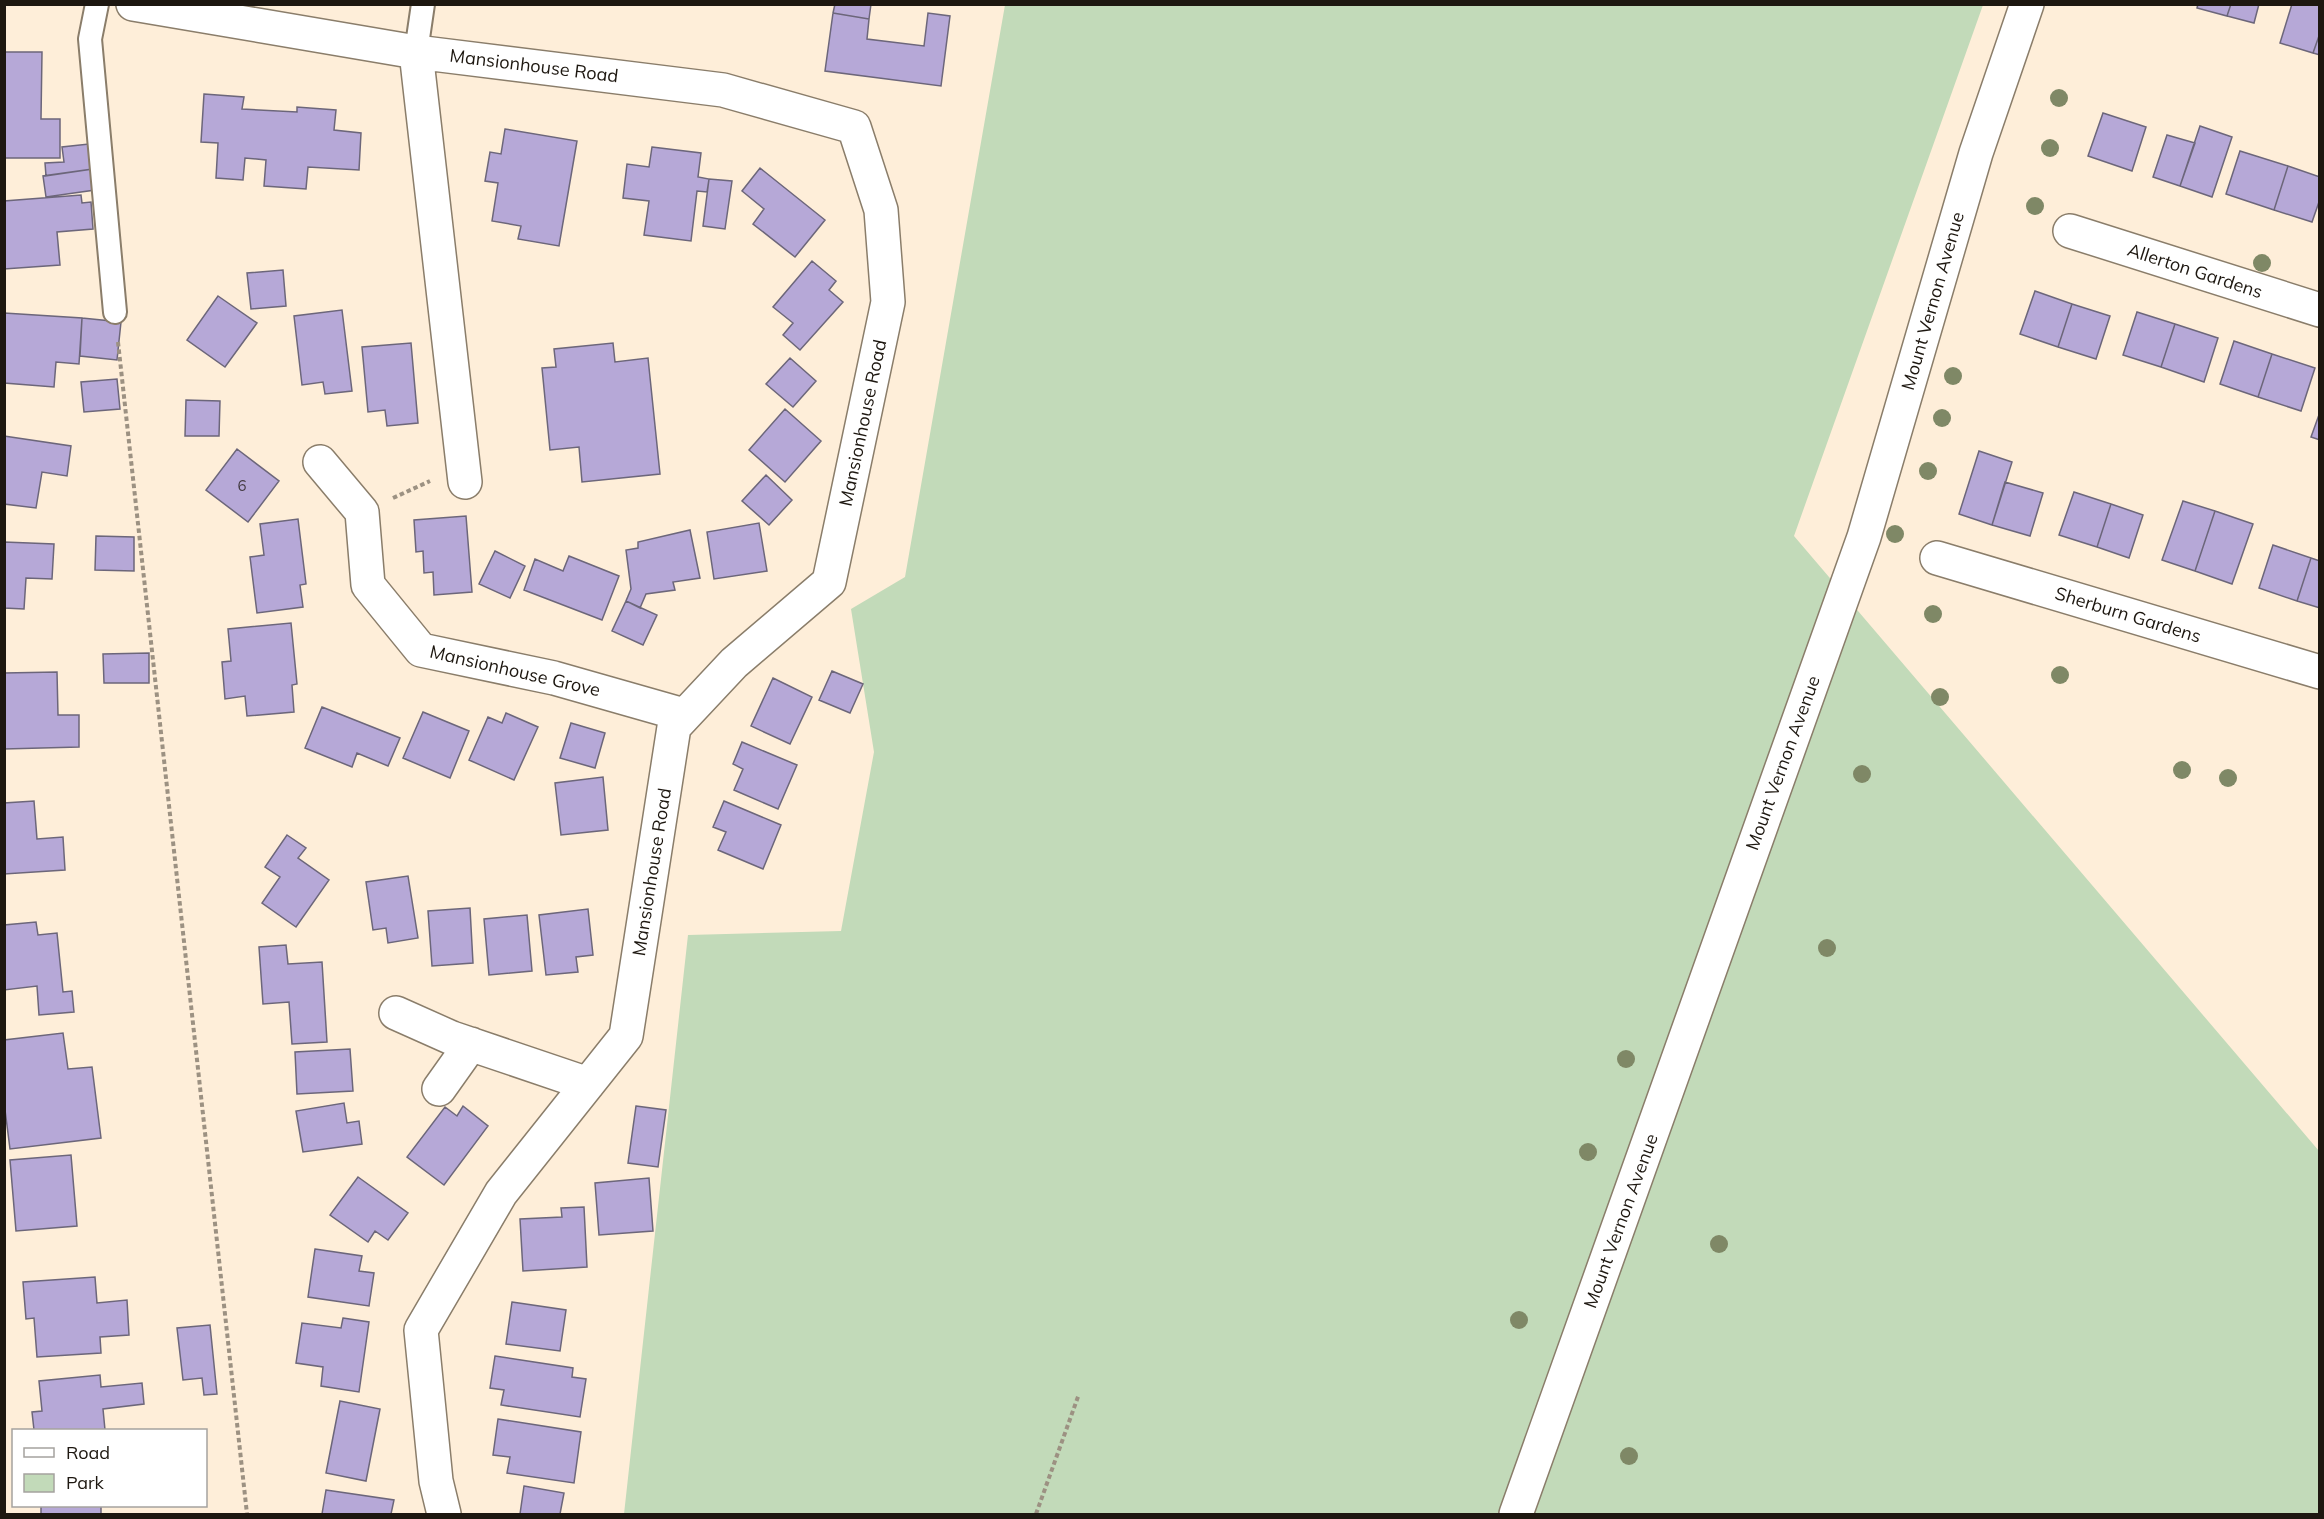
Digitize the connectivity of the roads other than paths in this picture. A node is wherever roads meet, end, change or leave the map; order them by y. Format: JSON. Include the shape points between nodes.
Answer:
{"nodes":[{"id":1,"x":97,"y":4,"type":"edge"},
{"id":2,"x":133,"y":4,"type":"edge"},
{"id":3,"x":423,"y":4,"type":"edge"},
{"id":4,"x":2027,"y":4,"type":"edge"},
{"id":5,"x":416,"y":52,"type":"junction"},
{"id":6,"x":2070,"y":231,"type":"dead end"},
{"id":7,"x":2319,"y":310,"type":"edge"},
{"id":8,"x":115,"y":312,"type":"road end"},
{"id":9,"x":320,"y":462,"type":"dead end"},
{"id":10,"x":464,"y":474,"type":"road end"},
{"id":11,"x":1937,"y":558,"type":"dead end"},
{"id":12,"x":2319,"y":672,"type":"edge"},
{"id":13,"x":684,"y":715,"type":"junction"},
{"id":14,"x":396,"y":1013,"type":"dead end"},
{"id":15,"x":471,"y":1044,"type":"junction"},
{"id":16,"x":588,"y":1084,"type":"junction"},
{"id":17,"x":439,"y":1089,"type":"dead end"},
{"id":18,"x":444,"y":1515,"type":"edge"},
{"id":19,"x":1516,"y":1515,"type":"edge"}],
"edges":[{"from":1,"to":8,"type":"lane","via":[[90,39]]},
{"from":2,"to":5,"type":"street","name":"Mansionhouse Road"},
{"from":3,"to":5,"type":"lane"},
{"from":4,"to":19,"type":"street","name":"Mount Vernon Avenue","via":[[1976,153],[1864,537]]},
{"from":5,"to":10,"type":"street"},
{"from":5,"to":13,"type":"street","name":"Mansionhouse Road","via":[[723,90],[854,127],[881,210],[888,302],[829,582],[734,663]]},
{"from":6,"to":7,"type":"street","name":"Allerton Gardens"},
{"from":9,"to":13,"type":"street","name":"Mansionhouse Grove","via":[[362,512],[368,585],[421,650],[554,678]]},
{"from":11,"to":12,"type":"street","name":"Sherburn Gardens"},
{"from":13,"to":16,"type":"street","name":"Mansionhouse Road","via":[[674,727],[626,1036]]},
{"from":14,"to":15,"type":"street"},
{"from":15,"to":16,"type":"street"},
{"from":15,"to":17,"type":"street"},
{"from":16,"to":18,"type":"street","name":"Mansionhouse Road","via":[[501,1192],[421,1330],[436,1481]]}]}
